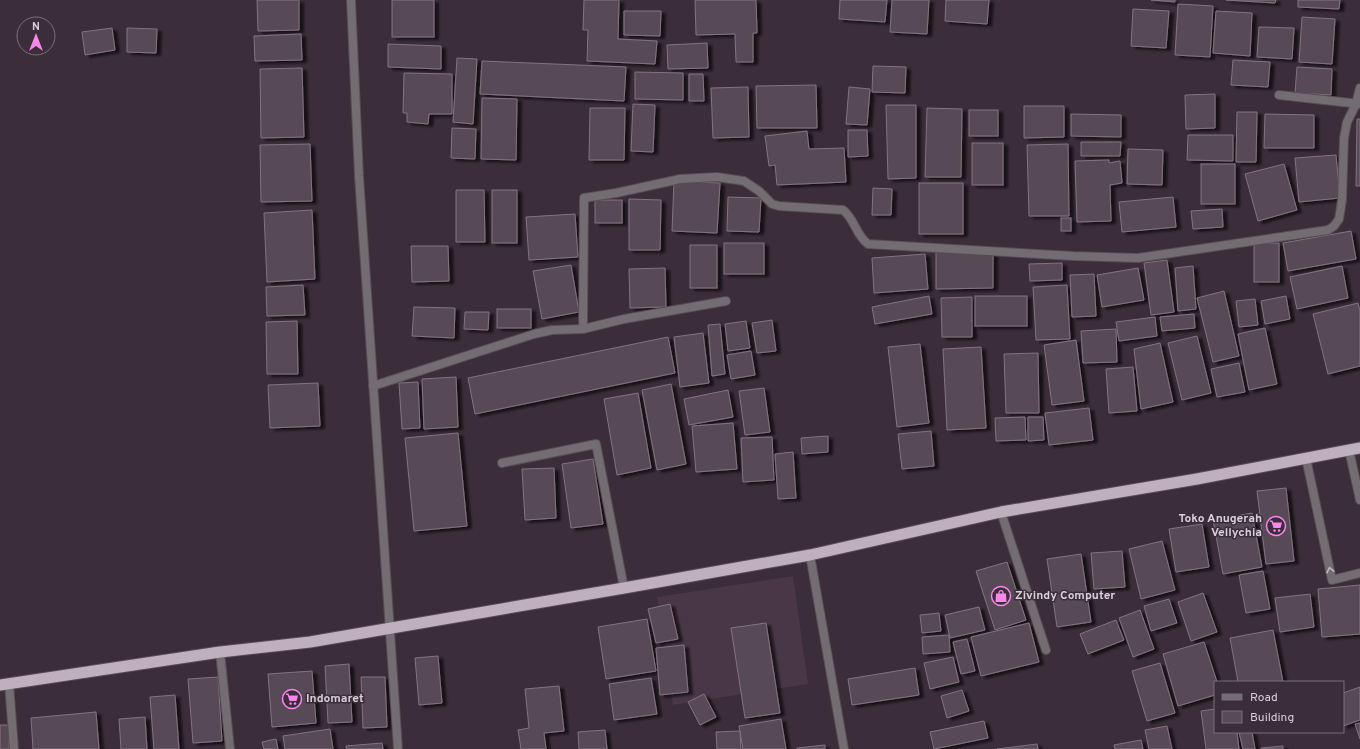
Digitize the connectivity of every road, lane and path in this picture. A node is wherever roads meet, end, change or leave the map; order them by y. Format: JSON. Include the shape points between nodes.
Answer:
{"nodes":[{"id":1,"x":351,"y":0,"type":"edge"},
{"id":2,"x":1360,"y":88,"type":"edge"},
{"id":3,"x":1279,"y":95,"type":"dead end"},
{"id":4,"x":1358,"y":104,"type":"edge"},
{"id":5,"x":726,"y":301,"type":"dead end"},
{"id":6,"x":583,"y":329,"type":"junction"},
{"id":7,"x":373,"y":386,"type":"junction"},
{"id":8,"x":1354,"y":449,"type":"edge"},
{"id":9,"x":1306,"y":458,"type":"junction"},
{"id":10,"x":502,"y":463,"type":"dead end"},
{"id":11,"x":1360,"y":500,"type":"edge"},
{"id":12,"x":1001,"y":512,"type":"junction"},
{"id":13,"x":810,"y":555,"type":"junction"},
{"id":14,"x":1360,"y":573,"type":"edge"},
{"id":15,"x":624,"y":588,"type":"junction"},
{"id":16,"x":389,"y":628,"type":"junction"},
{"id":17,"x":1046,"y":650,"type":"dead end"},
{"id":18,"x":220,"y":652,"type":"junction"},
{"id":19,"x":4,"y":684,"type":"edge"},
{"id":20,"x":14,"y":749,"type":"edge"},
{"id":21,"x":230,"y":749,"type":"edge"},
{"id":22,"x":398,"y":749,"type":"edge"},
{"id":23,"x":844,"y":749,"type":"edge"}],
"edges":[{"from":1,"to":7,"type":"street","via":[[359,176]]},
{"from":2,"to":4,"type":"street"},
{"from":3,"to":4,"type":"street"},
{"from":4,"to":6,"type":"street","via":[[1347,122],[1341,209],[1334,226],[1328,230],[1138,258],[868,244],[862,240],[848,214],[843,210],[779,206],[772,204],[744,181],[723,178],[680,179],[584,198]]},
{"from":5,"to":6,"type":"street"},
{"from":6,"to":7,"type":"street","via":[[552,330],[534,334]]},
{"from":7,"to":16,"type":"street"},
{"from":8,"to":9,"type":"highway"},
{"from":8,"to":11,"type":"street"},
{"from":9,"to":12,"type":"highway"},
{"from":14,"to":9,"type":"street","one_way":true,"via":[[1332,580]]},
{"from":10,"to":15,"type":"street","via":[[596,444]]},
{"from":12,"to":13,"type":"highway"},
{"from":12,"to":17,"type":"street"},
{"from":13,"to":15,"type":"highway"},
{"from":13,"to":23,"type":"street"},
{"from":15,"to":16,"type":"highway"},
{"from":16,"to":18,"type":"highway","via":[[310,642]]},
{"from":16,"to":22,"type":"street"},
{"from":18,"to":19,"type":"highway"},
{"from":18,"to":21,"type":"street"},
{"from":19,"to":20,"type":"street"}]}
